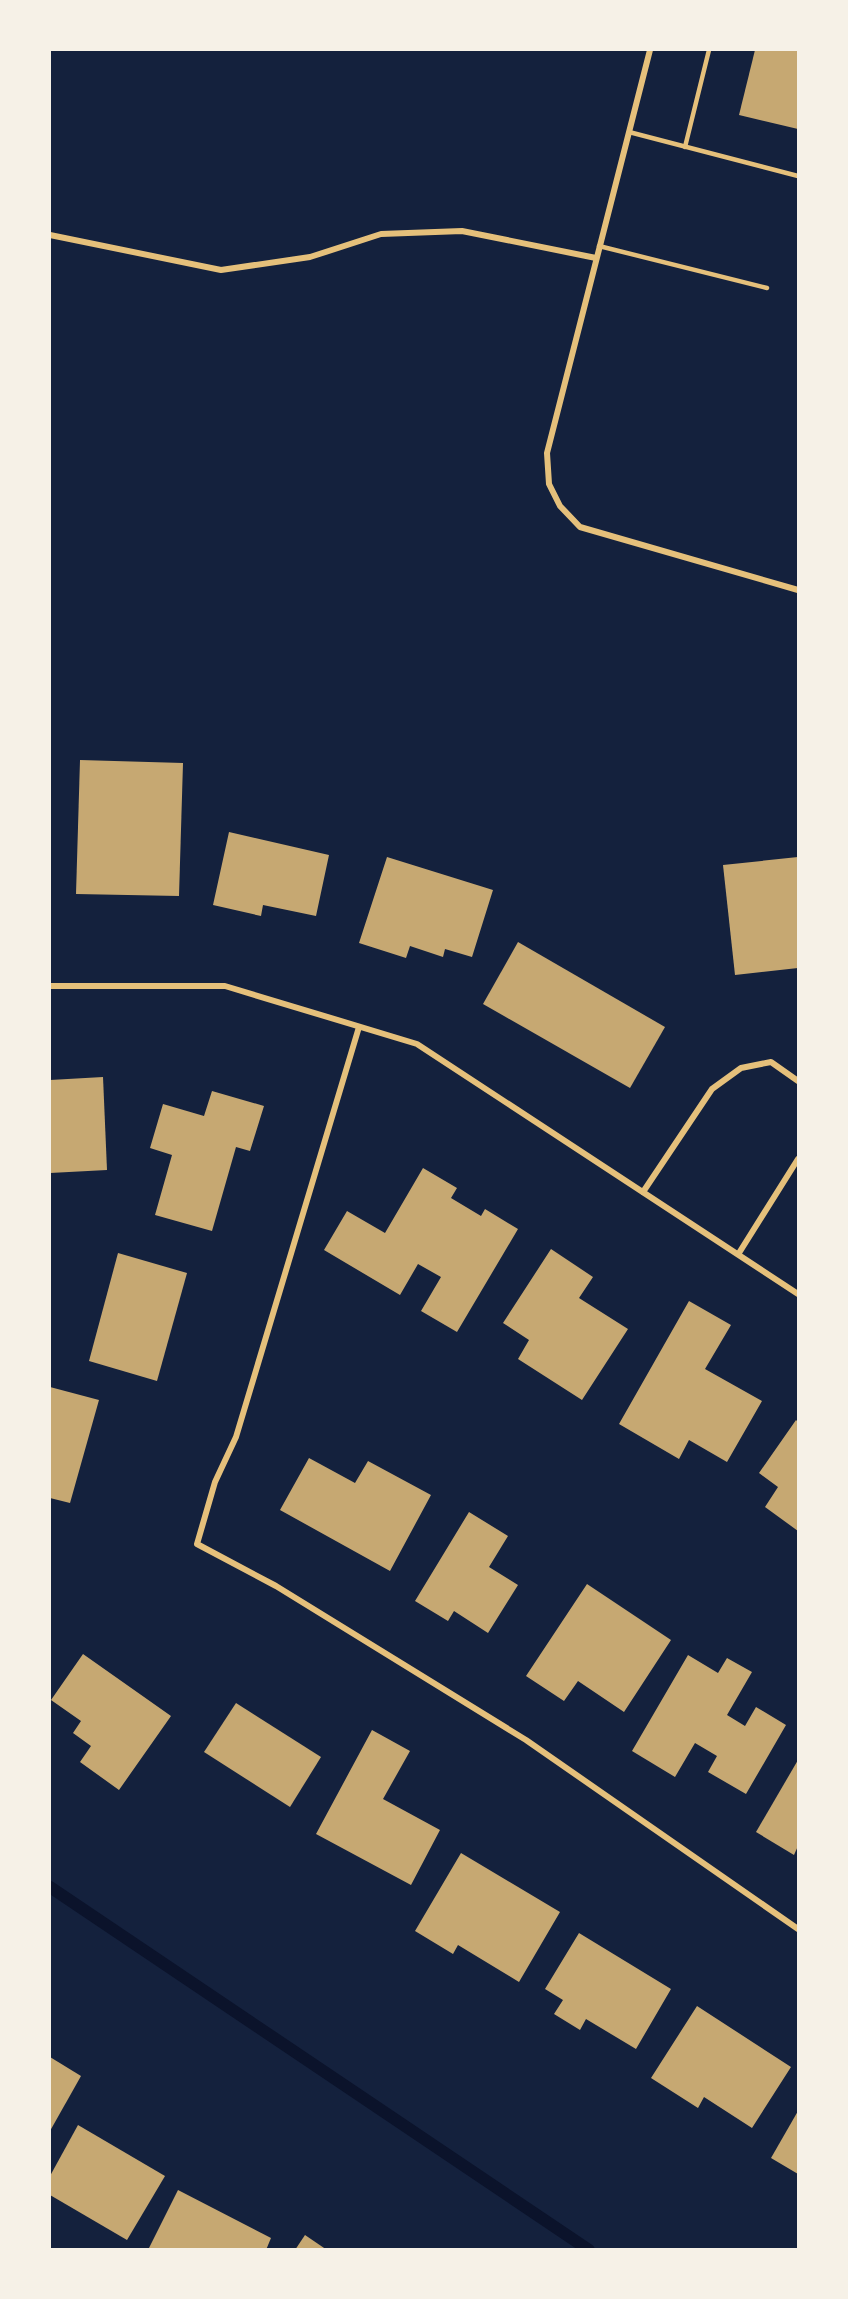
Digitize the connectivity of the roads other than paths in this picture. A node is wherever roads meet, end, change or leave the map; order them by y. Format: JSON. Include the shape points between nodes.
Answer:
{"nodes":[{"id":1,"x":650,"y":50,"type":"edge"},
{"id":2,"x":709,"y":50,"type":"edge"},
{"id":3,"x":629,"y":132,"type":"junction"},
{"id":4,"x":685,"y":147,"type":"junction"},
{"id":5,"x":798,"y":176,"type":"edge"},
{"id":6,"x":50,"y":235,"type":"edge"},
{"id":7,"x":599,"y":246,"type":"junction"},
{"id":8,"x":596,"y":258,"type":"junction"},
{"id":9,"x":767,"y":288,"type":"dead end"},
{"id":10,"x":798,"y":590,"type":"edge"},
{"id":11,"x":50,"y":986,"type":"edge"},
{"id":12,"x":359,"y":1027,"type":"junction"},
{"id":13,"x":798,"y":1081,"type":"edge"},
{"id":14,"x":798,"y":1159,"type":"edge"},
{"id":15,"x":643,"y":1192,"type":"junction"},
{"id":16,"x":739,"y":1254,"type":"junction"},
{"id":17,"x":798,"y":1294,"type":"edge"},
{"id":18,"x":798,"y":1929,"type":"edge"}],
"edges":[{"from":1,"to":3,"type":"street"},
{"from":2,"to":4,"type":"lane"},
{"from":3,"to":4,"type":"lane"},
{"from":3,"to":7,"type":"street"},
{"from":4,"to":5,"type":"lane"},
{"from":6,"to":8,"type":"street","via":[[221,270],[310,257],[381,234],[462,231]]},
{"from":7,"to":8,"type":"street"},
{"from":7,"to":9,"type":"lane"},
{"from":8,"to":10,"type":"street","via":[[547,453],[549,484],[560,506],[580,527]]},
{"from":11,"to":12,"type":"street","via":[[225,986]]},
{"from":12,"to":15,"type":"street","via":[[417,1044]]},
{"from":12,"to":18,"type":"street","via":[[236,1437],[215,1482],[197,1544],[276,1586],[526,1740]]},
{"from":13,"to":15,"type":"street","via":[[771,1062],[741,1068],[712,1089]]},
{"from":14,"to":16,"type":"street"},
{"from":15,"to":16,"type":"street"},
{"from":16,"to":17,"type":"street"}]}
